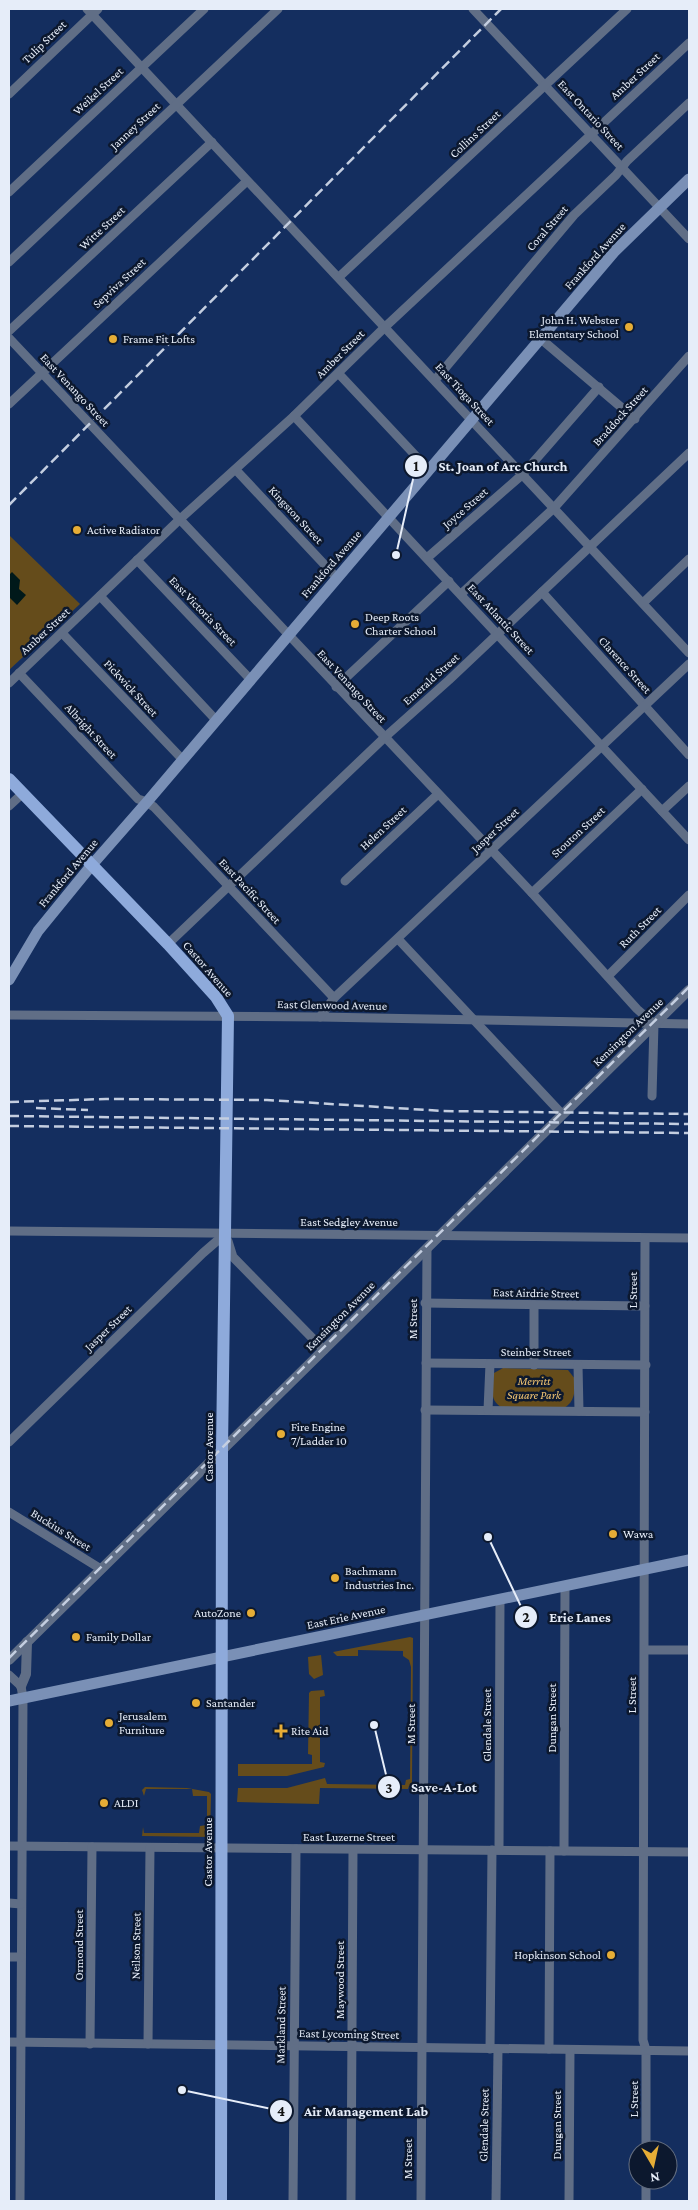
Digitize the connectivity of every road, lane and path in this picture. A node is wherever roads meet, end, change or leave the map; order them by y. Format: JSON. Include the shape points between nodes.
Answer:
{"nodes":[{"id":1,"x":204,"y":9,"type":"edge"},
{"id":2,"x":278,"y":9,"type":"edge"},
{"id":3,"x":473,"y":9,"type":"edge"},
{"id":4,"x":627,"y":9,"type":"edge"},
{"id":5,"x":92,"y":11,"type":"edge"},
{"id":6,"x":689,"y":43,"type":"edge"},
{"id":7,"x":141,"y":68,"type":"junction"},
{"id":8,"x":546,"y":85,"type":"junction"},
{"id":9,"x":9,"y":94,"type":"edge"},
{"id":10,"x":689,"y":103,"type":"edge"},
{"id":11,"x":176,"y":105,"type":"junction"},
{"id":12,"x":592,"y":134,"type":"junction"},
{"id":13,"x":212,"y":142,"type":"junction"},
{"id":14,"x":622,"y":167,"type":"junction"},
{"id":15,"x":689,"y":179,"type":"edge"},
{"id":16,"x":247,"y":181,"type":"junction"},
{"id":17,"x":9,"y":192,"type":"edge"},
{"id":18,"x":660,"y":208,"type":"junction"},
{"id":19,"x":689,"y":239,"type":"edge"},
{"id":20,"x":9,"y":262,"type":"edge"},
{"id":21,"x":340,"y":278,"type":"junction"},
{"id":22,"x":386,"y":327,"type":"junction"},
{"id":23,"x":9,"y":331,"type":"edge"},
{"id":24,"x":9,"y":338,"type":"edge"},
{"id":25,"x":541,"y":339,"type":"junction"},
{"id":26,"x":689,"y":356,"type":"edge"},
{"id":27,"x":42,"y":373,"type":"junction"},
{"id":28,"x":338,"y":374,"type":"junction"},
{"id":29,"x":435,"y":380,"type":"junction"},
{"id":30,"x":599,"y":388,"type":"junction"},
{"id":31,"x":9,"y":404,"type":"edge"},
{"id":32,"x":294,"y":416,"type":"junction"},
{"id":33,"x":472,"y":419,"type":"junction"},
{"id":34,"x":635,"y":419,"type":"junction"},
{"id":35,"x":689,"y":453,"type":"edge"},
{"id":36,"x":236,"y":470,"type":"junction"},
{"id":37,"x":429,"y":470,"type":"junction"},
{"id":38,"x":523,"y":474,"type":"junction"},
{"id":39,"x":554,"y":508,"type":"junction"},
{"id":40,"x":389,"y":518,"type":"junction"},
{"id":41,"x":179,"y":520,"type":"junction"},
{"id":42,"x":590,"y":546,"type":"junction"},
{"id":43,"x":427,"y":558,"type":"junction"},
{"id":44,"x":689,"y":559,"type":"edge"},
{"id":45,"x":137,"y":560,"type":"junction"},
{"id":46,"x":337,"y":578,"type":"junction"},
{"id":47,"x":449,"y":582,"type":"junction"},
{"id":48,"x":542,"y":592,"type":"junction"},
{"id":49,"x":461,"y":594,"type":"junction"},
{"id":50,"x":100,"y":596,"type":"junction"},
{"id":51,"x":643,"y":603,"type":"junction"},
{"id":52,"x":62,"y":633,"type":"junction"},
{"id":53,"x":497,"y":634,"type":"junction"},
{"id":54,"x":288,"y":636,"type":"junction"},
{"id":55,"x":689,"y":653,"type":"edge"},
{"id":56,"x":689,"y":664,"type":"edge"},
{"id":57,"x":19,"y":673,"type":"junction"},
{"id":58,"x":251,"y":680,"type":"junction"},
{"id":59,"x":9,"y":683,"type":"edge"},
{"id":60,"x":336,"y":687,"type":"junction"},
{"id":61,"x":645,"y":706,"type":"junction"},
{"id":62,"x":216,"y":720,"type":"junction"},
{"id":63,"x":384,"y":738,"type":"junction"},
{"id":64,"x":602,"y":746,"type":"junction"},
{"id":65,"x":689,"y":756,"type":"edge"},
{"id":66,"x":183,"y":760,"type":"junction"},
{"id":67,"x":9,"y":779,"type":"edge"},
{"id":68,"x":689,"y":786,"type":"edge"},
{"id":69,"x":642,"y":789,"type":"junction"},
{"id":70,"x":22,"y":794,"type":"junction"},
{"id":71,"x":438,"y":794,"type":"junction"},
{"id":72,"x":147,"y":802,"type":"junction"},
{"id":73,"x":9,"y":806,"type":"edge"},
{"id":74,"x":662,"y":811,"type":"junction"},
{"id":75,"x":689,"y":840,"type":"edge"},
{"id":76,"x":491,"y":850,"type":"junction"},
{"id":77,"x":91,"y":866,"type":"junction"},
{"id":78,"x":345,"y":881,"type":"dead end"},
{"id":79,"x":229,"y":886,"type":"junction"},
{"id":80,"x":532,"y":893,"type":"junction"},
{"id":81,"x":689,"y":895,"type":"edge"},
{"id":82,"x":398,"y":939,"type":"junction"},
{"id":83,"x":168,"y":944,"type":"junction"},
{"id":84,"x":608,"y":976,"type":"junction"},
{"id":85,"x":9,"y":980,"type":"edge"},
{"id":86,"x":689,"y":990,"type":"edge"},
{"id":87,"x":334,"y":998,"type":"junction"},
{"id":88,"x":9,"y":1015,"type":"edge"},
{"id":89,"x":228,"y":1016,"type":"junction"},
{"id":90,"x":320,"y":1016,"type":"junction"},
{"id":91,"x":474,"y":1020,"type":"junction"},
{"id":92,"x":654,"y":1024,"type":"junction"},
{"id":93,"x":689,"y":1024,"type":"edge"},
{"id":94,"x":652,"y":1096,"type":"dead end"},
{"id":95,"x":562,"y":1114,"type":"junction"},
{"id":96,"x":9,"y":1231,"type":"edge"},
{"id":97,"x":225,"y":1234,"type":"junction"},
{"id":98,"x":440,"y":1234,"type":"junction"},
{"id":99,"x":689,"y":1238,"type":"edge"},
{"id":100,"x":645,"y":1239,"type":"junction"},
{"id":101,"x":426,"y":1248,"type":"junction"},
{"id":102,"x":426,"y":1303,"type":"junction"},
{"id":103,"x":534,"y":1305,"type":"junction"},
{"id":104,"x":645,"y":1306,"type":"junction"},
{"id":105,"x":324,"y":1350,"type":"junction"},
{"id":106,"x":426,"y":1363,"type":"junction"},
{"id":107,"x":490,"y":1364,"type":"junction"},
{"id":108,"x":534,"y":1365,"type":"junction"},
{"id":109,"x":578,"y":1365,"type":"junction"},
{"id":110,"x":646,"y":1366,"type":"junction"},
{"id":111,"x":425,"y":1410,"type":"junction"},
{"id":112,"x":488,"y":1410,"type":"junction"},
{"id":113,"x":579,"y":1411,"type":"junction"},
{"id":114,"x":645,"y":1412,"type":"junction"},
{"id":115,"x":9,"y":1442,"type":"edge"},
{"id":116,"x":222,"y":1449,"type":"junction"},
{"id":117,"x":9,"y":1512,"type":"edge"},
{"id":118,"x":689,"y":1560,"type":"edge"},
{"id":119,"x":101,"y":1569,"type":"junction"},
{"id":120,"x":645,"y":1569,"type":"junction"},
{"id":121,"x":565,"y":1586,"type":"junction"},
{"id":122,"x":500,"y":1600,"type":"junction"},
{"id":123,"x":424,"y":1615,"type":"junction"},
{"id":124,"x":27,"y":1642,"type":"junction"},
{"id":125,"x":645,"y":1650,"type":"junction"},
{"id":126,"x":689,"y":1650,"type":"edge"},
{"id":127,"x":223,"y":1656,"type":"junction"},
{"id":128,"x":9,"y":1660,"type":"edge"},
{"id":129,"x":9,"y":1674,"type":"edge"},
{"id":130,"x":22,"y":1692,"type":"junction"},
{"id":131,"x":9,"y":1701,"type":"edge"},
{"id":132,"x":9,"y":1846,"type":"edge"},
{"id":133,"x":22,"y":1846,"type":"junction"},
{"id":134,"x":92,"y":1847,"type":"junction"},
{"id":135,"x":150,"y":1848,"type":"junction"},
{"id":136,"x":221,"y":1848,"type":"junction"},
{"id":137,"x":296,"y":1849,"type":"junction"},
{"id":138,"x":353,"y":1850,"type":"junction"},
{"id":139,"x":423,"y":1850,"type":"junction"},
{"id":140,"x":496,"y":1850,"type":"junction"},
{"id":141,"x":550,"y":1850,"type":"junction"},
{"id":142,"x":564,"y":1851,"type":"junction"},
{"id":143,"x":644,"y":1851,"type":"junction"},
{"id":144,"x":689,"y":1852,"type":"edge"},
{"id":145,"x":9,"y":1903,"type":"edge"},
{"id":146,"x":22,"y":1904,"type":"junction"},
{"id":147,"x":9,"y":1957,"type":"edge"},
{"id":148,"x":21,"y":1957,"type":"junction"},
{"id":149,"x":9,"y":2042,"type":"edge"},
{"id":150,"x":21,"y":2042,"type":"junction"},
{"id":151,"x":90,"y":2044,"type":"junction"},
{"id":152,"x":148,"y":2044,"type":"junction"},
{"id":153,"x":221,"y":2045,"type":"junction"},
{"id":154,"x":294,"y":2046,"type":"junction"},
{"id":155,"x":352,"y":2047,"type":"junction"},
{"id":156,"x":421,"y":2048,"type":"junction"},
{"id":157,"x":494,"y":2049,"type":"junction"},
{"id":158,"x":549,"y":2049,"type":"junction"},
{"id":159,"x":570,"y":2050,"type":"junction"},
{"id":160,"x":646,"y":2050,"type":"junction"},
{"id":161,"x":689,"y":2051,"type":"edge"},
{"id":162,"x":646,"y":2140,"type":"edge"},
{"id":163,"x":20,"y":2201,"type":"edge"},
{"id":164,"x":220,"y":2201,"type":"edge"},
{"id":165,"x":293,"y":2201,"type":"edge"},
{"id":166,"x":351,"y":2201,"type":"edge"},
{"id":167,"x":421,"y":2201,"type":"edge"},
{"id":168,"x":496,"y":2201,"type":"edge"},
{"id":169,"x":569,"y":2201,"type":"edge"}],
"edges":[{"from":1,"to":7,"type":"street","name":"Weikel Street"},
{"from":2,"to":11,"type":"street","name":"Janney Street"},
{"from":3,"to":8,"type":"street","name":"East Ontario Street"},
{"from":4,"to":8,"type":"street","name":"Collins Street"},
{"from":5,"to":7,"type":"street","name":"East Tioga Street"},
{"from":5,"to":9,"type":"street","name":"Tulip Street"},
{"from":6,"to":12,"type":"street","name":"Amber Street"},
{"from":7,"to":11,"type":"street","name":"East Tioga Street"},
{"from":7,"to":17,"type":"street","name":"Weikel Street"},
{"from":8,"to":12,"type":"street","name":"East Ontario Street"},
{"from":8,"to":21,"type":"street","name":"Collins Street"},
{"from":10,"to":14,"type":"street","name":"Coral Street"},
{"from":11,"to":13,"type":"street","name":"East Tioga Street"},
{"from":11,"to":20,"type":"street","name":"Janney Street"},
{"from":12,"to":14,"type":"street","name":"East Ontario Street"},
{"from":12,"to":22,"type":"street","name":"Amber Street"},
{"from":13,"to":16,"type":"street","name":"East Tioga Street"},
{"from":13,"to":23,"type":"street","name":"Witte Street"},
{"from":14,"to":18,"type":"street","name":"East Ontario Street"},
{"from":14,"to":29,"type":"street","name":"Coral Street","via":[[574,215]]},
{"from":15,"to":18,"type":"main road","name":"Frankford Avenue"},
{"from":16,"to":21,"type":"street","name":"East Tioga Street"},
{"from":16,"to":27,"type":"street","name":"Sepviva Street"},
{"from":18,"to":19,"type":"street","name":"East Ontario Street"},
{"from":18,"to":25,"type":"main road","name":"Frankford Avenue","via":[[615,251]]},
{"from":21,"to":22,"type":"street","name":"East Tioga Street"},
{"from":22,"to":28,"type":"street","name":"Amber Street"},
{"from":22,"to":29,"type":"street","name":"East Tioga Street"},
{"from":24,"to":27,"type":"street","name":"East Venango Street"},
{"from":25,"to":30,"type":"street"},
{"from":25,"to":33,"type":"main road","name":"Frankford Avenue"},
{"from":26,"to":34,"type":"street","name":"Braddock Street"},
{"from":27,"to":31,"type":"street","name":"Sepviva Street"},
{"from":27,"to":41,"type":"street","name":"East Venango Street"},
{"from":28,"to":32,"type":"street","name":"Amber Street"},
{"from":28,"to":37,"type":"street"},
{"from":29,"to":33,"type":"street","name":"East Tioga Street"},
{"from":30,"to":34,"type":"street"},
{"from":30,"to":38,"type":"street","name":"Joyce Street"},
{"from":32,"to":36,"type":"street","name":"Amber Street"},
{"from":32,"to":40,"type":"street","name":"East Atlantic Street"},
{"from":33,"to":37,"type":"main road","name":"Frankford Avenue"},
{"from":33,"to":38,"type":"street","name":"East Tioga Street"},
{"from":34,"to":39,"type":"street","name":"Braddock Street"},
{"from":35,"to":42,"type":"street","name":"Emerald Street"},
{"from":36,"to":41,"type":"street","name":"Amber Street"},
{"from":36,"to":46,"type":"street","name":"Kingston Street"},
{"from":37,"to":40,"type":"main road","name":"Frankford Avenue"},
{"from":38,"to":39,"type":"street","name":"East Tioga Street"},
{"from":38,"to":43,"type":"street","name":"Joyce Street"},
{"from":39,"to":42,"type":"street","name":"East Tioga Street"},
{"from":39,"to":49,"type":"street","name":"Braddock Street"},
{"from":40,"to":43,"type":"street","name":"East Atlantic Street"},
{"from":40,"to":46,"type":"main road","name":"Frankford Avenue"},
{"from":41,"to":45,"type":"street","name":"Amber Street"},
{"from":41,"to":54,"type":"street","name":"East Venango Street"},
{"from":42,"to":48,"type":"street","name":"Emerald Street"},
{"from":42,"to":51,"type":"street","name":"East Tioga Street"},
{"from":43,"to":47,"type":"street","name":"East Atlantic Street"},
{"from":44,"to":51,"type":"street"},
{"from":45,"to":50,"type":"street","name":"Amber Street"},
{"from":45,"to":58,"type":"street","name":"East Victoria Street"},
{"from":46,"to":54,"type":"main road","name":"Frankford Avenue"},
{"from":47,"to":49,"type":"street","name":"East Atlantic Street"},
{"from":47,"to":60,"type":"street"},
{"from":48,"to":53,"type":"street","name":"Emerald Street"},
{"from":48,"to":61,"type":"street","name":"Clarence Street"},
{"from":49,"to":53,"type":"street","name":"East Atlantic Street"},
{"from":50,"to":52,"type":"street","name":"Amber Street"},
{"from":50,"to":62,"type":"street"},
{"from":51,"to":55,"type":"street","name":"East Tioga Street"},
{"from":52,"to":57,"type":"street","name":"Amber Street"},
{"from":52,"to":66,"type":"street","name":"Pickwick Street"},
{"from":53,"to":63,"type":"street","name":"Emerald Street"},
{"from":53,"to":64,"type":"street","name":"East Atlantic Street"},
{"from":54,"to":58,"type":"main road","name":"Frankford Avenue"},
{"from":54,"to":60,"type":"street","name":"East Venango Street"},
{"from":56,"to":61,"type":"street","name":"Jasper Street"},
{"from":57,"to":59,"type":"street","name":"Amber Street"},
{"from":57,"to":72,"type":"street","name":"Albright Street","via":[[138,799]]},
{"from":58,"to":62,"type":"main road","name":"Frankford Avenue"},
{"from":60,"to":63,"type":"street","name":"East Venango Street"},
{"from":61,"to":64,"type":"street","name":"Jasper Street"},
{"from":61,"to":65,"type":"street","name":"Clarence Street"},
{"from":62,"to":66,"type":"main road","name":"Frankford Avenue"},
{"from":63,"to":71,"type":"street","name":"East Venango Street"},
{"from":63,"to":79,"type":"street","name":"Emerald Street"},
{"from":64,"to":69,"type":"street","name":"East Atlantic Street"},
{"from":64,"to":76,"type":"street","name":"Jasper Street"},
{"from":66,"to":72,"type":"main road","name":"Frankford Avenue"},
{"from":67,"to":70,"type":"main road","name":"Castor Avenue"},
{"from":68,"to":74,"type":"street"},
{"from":69,"to":74,"type":"street","name":"East Atlantic Street"},
{"from":69,"to":80,"type":"street","name":"Stouton Street"},
{"from":70,"to":73,"type":"street"},
{"from":70,"to":77,"type":"main road","name":"Castor Avenue"},
{"from":71,"to":76,"type":"street","name":"East Venango Street"},
{"from":71,"to":78,"type":"street","name":"Helen Street"},
{"from":72,"to":77,"type":"main road","name":"Frankford Avenue"},
{"from":72,"to":79,"type":"street","name":"East Pacific Street"},
{"from":74,"to":75,"type":"street","name":"East Atlantic Street"},
{"from":76,"to":80,"type":"street","name":"East Venango Street"},
{"from":76,"to":82,"type":"street","name":"Jasper Street"},
{"from":77,"to":83,"type":"main road","name":"Castor Avenue"},
{"from":77,"to":85,"type":"main road","name":"Frankford Avenue","via":[[38,930]]},
{"from":79,"to":83,"type":"street","name":"Emerald Street"},
{"from":79,"to":87,"type":"street","name":"East Pacific Street"},
{"from":80,"to":84,"type":"street","name":"East Venango Street"},
{"from":81,"to":84,"type":"street","name":"Ruth Street"},
{"from":82,"to":87,"type":"street","name":"Jasper Street"},
{"from":82,"to":91,"type":"street"},
{"from":83,"to":89,"type":"main road","name":"Castor Avenue","via":[[216,997]]},
{"from":84,"to":92,"type":"street","name":"East Venango Street"},
{"from":86,"to":92,"type":"street","name":"Kensington Avenue"},
{"from":87,"to":90,"type":"street","name":"Jasper Street"},
{"from":88,"to":89,"type":"street","name":"East Glenwood Avenue"},
{"from":89,"to":90,"type":"street","name":"East Glenwood Avenue"},
{"from":89,"to":97,"type":"main road","name":"Castor Avenue"},
{"from":90,"to":91,"type":"street","name":"East Glenwood Avenue"},
{"from":91,"to":92,"type":"street","name":"East Glenwood Avenue"},
{"from":91,"to":95,"type":"street"},
{"from":92,"to":93,"type":"street"},
{"from":92,"to":94,"type":"street"},
{"from":92,"to":95,"type":"street","name":"Kensington Avenue"},
{"from":95,"to":98,"type":"street","name":"Kensington Avenue"},
{"from":96,"to":97,"type":"street","name":"East Sedgley Avenue"},
{"from":97,"to":98,"type":"street","name":"East Sedgley Avenue"},
{"from":97,"to":105,"type":"street","via":[[233,1257]]},
{"from":97,"to":115,"type":"street","name":"Jasper Street"},
{"from":97,"to":116,"type":"main road","name":"Castor Avenue"},
{"from":98,"to":100,"type":"street","name":"East Sedgley Avenue"},
{"from":98,"to":101,"type":"street","name":"Kensington Avenue"},
{"from":99,"to":100,"type":"street","name":"East Sedgley Avenue"},
{"from":100,"to":104,"type":"street","name":"L Street"},
{"from":101,"to":102,"type":"street","name":"M Street"},
{"from":101,"to":105,"type":"street","name":"Kensington Avenue"},
{"from":102,"to":103,"type":"street","name":"East Airdrie Street"},
{"from":102,"to":106,"type":"street","name":"M Street"},
{"from":103,"to":104,"type":"street","name":"East Airdrie Street"},
{"from":103,"to":108,"type":"street"},
{"from":104,"to":110,"type":"street","name":"L Street"},
{"from":105,"to":116,"type":"street","name":"Kensington Avenue"},
{"from":106,"to":107,"type":"street","name":"Steinber Street"},
{"from":106,"to":111,"type":"street","name":"M Street"},
{"from":107,"to":108,"type":"street","name":"Steinber Street"},
{"from":107,"to":112,"type":"street"},
{"from":108,"to":109,"type":"street","name":"Steinber Street"},
{"from":109,"to":110,"type":"street","name":"Steinber Street"},
{"from":109,"to":113,"type":"street"},
{"from":110,"to":114,"type":"street","name":"L Street"},
{"from":111,"to":112,"type":"street"},
{"from":111,"to":123,"type":"street","name":"M Street"},
{"from":112,"to":113,"type":"street"},
{"from":113,"to":114,"type":"street"},
{"from":114,"to":120,"type":"street","name":"L Street"},
{"from":116,"to":119,"type":"street","name":"Kensington Avenue"},
{"from":116,"to":127,"type":"main road","name":"Castor Avenue"},
{"from":117,"to":119,"type":"street","name":"Buckius Street"},
{"from":118,"to":120,"type":"main road","name":"East Erie Avenue"},
{"from":119,"to":124,"type":"street","name":"Kensington Avenue"},
{"from":120,"to":121,"type":"main road","name":"East Erie Avenue"},
{"from":120,"to":125,"type":"street","name":"L Street"},
{"from":121,"to":122,"type":"main road","name":"East Erie Avenue"},
{"from":121,"to":142,"type":"street","name":"Dungan Street"},
{"from":122,"to":123,"type":"main road","name":"East Erie Avenue"},
{"from":122,"to":140,"type":"street","name":"Glendale Street"},
{"from":123,"to":127,"type":"main road","name":"East Erie Avenue"},
{"from":123,"to":139,"type":"street","name":"M Street"},
{"from":124,"to":128,"type":"street","name":"Kensington Avenue"},
{"from":124,"to":130,"type":"street"},
{"from":125,"to":126,"type":"street"},
{"from":125,"to":143,"type":"street","name":"L Street"},
{"from":127,"to":130,"type":"main road","name":"East Erie Avenue"},
{"from":127,"to":136,"type":"main road","name":"Castor Avenue"},
{"from":129,"to":130,"type":"street"},
{"from":130,"to":131,"type":"main road","name":"East Erie Avenue"},
{"from":130,"to":133,"type":"street"},
{"from":132,"to":133,"type":"street","name":"East Luzerne Street"},
{"from":133,"to":134,"type":"street","name":"East Luzerne Street"},
{"from":133,"to":146,"type":"street"},
{"from":134,"to":135,"type":"street","name":"East Luzerne Street"},
{"from":134,"to":151,"type":"street","name":"Ormond Street"},
{"from":135,"to":136,"type":"street","name":"East Luzerne Street"},
{"from":135,"to":152,"type":"street","name":"Neilson Street"},
{"from":136,"to":137,"type":"street","name":"East Luzerne Street"},
{"from":136,"to":153,"type":"main road","name":"Castor Avenue"},
{"from":137,"to":138,"type":"street","name":"East Luzerne Street"},
{"from":137,"to":154,"type":"street","name":"Markland Street"},
{"from":138,"to":139,"type":"street","name":"East Luzerne Street"},
{"from":138,"to":155,"type":"street","name":"Maywood Street"},
{"from":139,"to":140,"type":"street","name":"East Luzerne Street"},
{"from":139,"to":156,"type":"street","name":"M Street"},
{"from":140,"to":141,"type":"street","name":"East Luzerne Street"},
{"from":140,"to":157,"type":"street","name":"Glendale Street"},
{"from":141,"to":142,"type":"street","name":"East Luzerne Street"},
{"from":141,"to":158,"type":"street"},
{"from":142,"to":143,"type":"street","name":"East Luzerne Street"},
{"from":143,"to":144,"type":"street","name":"East Luzerne Street"},
{"from":143,"to":160,"type":"street","name":"L Street","via":[[643,2040]]},
{"from":145,"to":146,"type":"street"},
{"from":146,"to":148,"type":"street"},
{"from":147,"to":148,"type":"street"},
{"from":148,"to":150,"type":"street"},
{"from":149,"to":150,"type":"street","name":"East Lycoming Street"},
{"from":150,"to":151,"type":"street","name":"East Lycoming Street"},
{"from":150,"to":163,"type":"street"},
{"from":151,"to":152,"type":"street","name":"East Lycoming Street"},
{"from":152,"to":153,"type":"street","name":"East Lycoming Street"},
{"from":153,"to":154,"type":"street","name":"East Lycoming Street"},
{"from":153,"to":164,"type":"main road","name":"Castor Avenue"},
{"from":154,"to":155,"type":"street","name":"East Lycoming Street"},
{"from":154,"to":165,"type":"street","name":"Markland Street"},
{"from":155,"to":156,"type":"street","name":"East Lycoming Street"},
{"from":155,"to":166,"type":"street","name":"Maywood Street"},
{"from":156,"to":157,"type":"street","name":"East Lycoming Street"},
{"from":156,"to":167,"type":"street","name":"M Street"},
{"from":157,"to":158,"type":"street","name":"East Lycoming Street"},
{"from":157,"to":168,"type":"street","name":"Glendale Street"},
{"from":158,"to":159,"type":"street","name":"East Lycoming Street"},
{"from":159,"to":160,"type":"street","name":"East Lycoming Street"},
{"from":159,"to":169,"type":"street","name":"Dungan Street"},
{"from":160,"to":161,"type":"street","name":"East Lycoming Street"},
{"from":160,"to":162,"type":"street","name":"L Street"}]}
